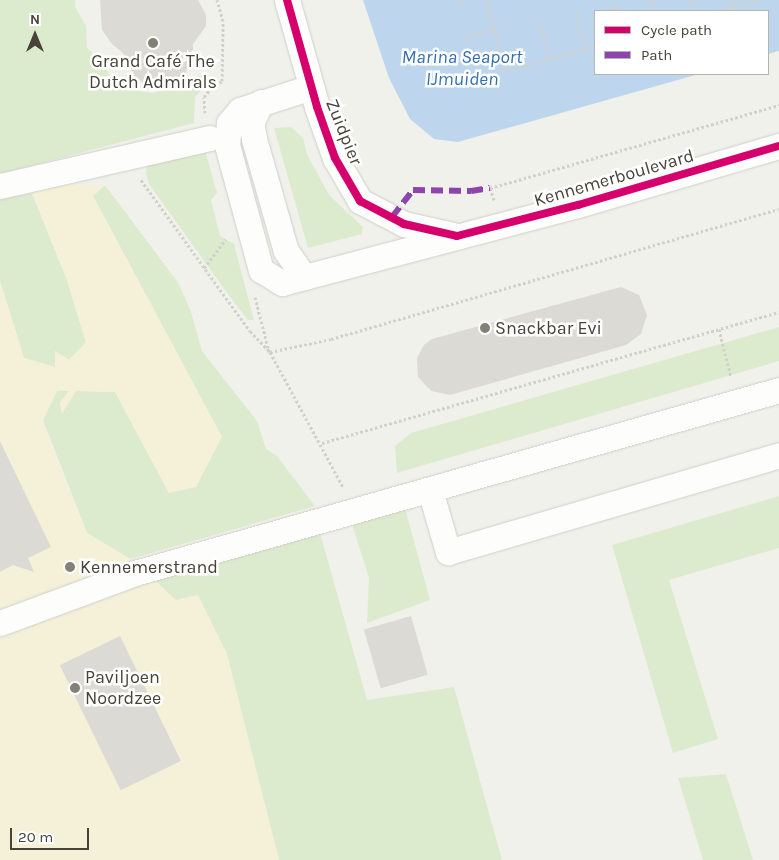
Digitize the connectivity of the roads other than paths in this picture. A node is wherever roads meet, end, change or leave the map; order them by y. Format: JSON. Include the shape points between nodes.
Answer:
{"nodes":[{"id":1,"x":287,"y":0,"type":"edge"},
{"id":2,"x":311,"y":87,"type":"junction"},
{"id":3,"x":210,"y":138,"type":"road end"},
{"id":4,"x":779,"y":146,"type":"edge"},
{"id":5,"x":9,"y":184,"type":"edge"},
{"id":6,"x":457,"y":236,"type":"junction"},
{"id":7,"x":779,"y":390,"type":"edge"},
{"id":8,"x":779,"y":455,"type":"edge"},
{"id":9,"x":430,"y":490,"type":"junction"},
{"id":10,"x":0,"y":623,"type":"edge"}],
"edges":[{"from":1,"to":2,"type":"street","name":"Zuidpier"},
{"from":2,"to":6,"type":"street","name":"Zuidpier","via":[[335,158],[360,202],[404,224]]},
{"from":2,"to":6,"type":"street","name":"Kennemerboulevard","via":[[240,110],[229,123],[229,154],[261,270],[282,283]]},
{"from":3,"to":5,"type":"street"},
{"from":4,"to":6,"type":"street","name":"Kennemerboulevard","via":[[578,205]]},
{"from":7,"to":9,"type":"street"},
{"from":8,"to":9,"type":"street","via":[[448,552]]},
{"from":9,"to":10,"type":"street","via":[[135,573]]}]}
